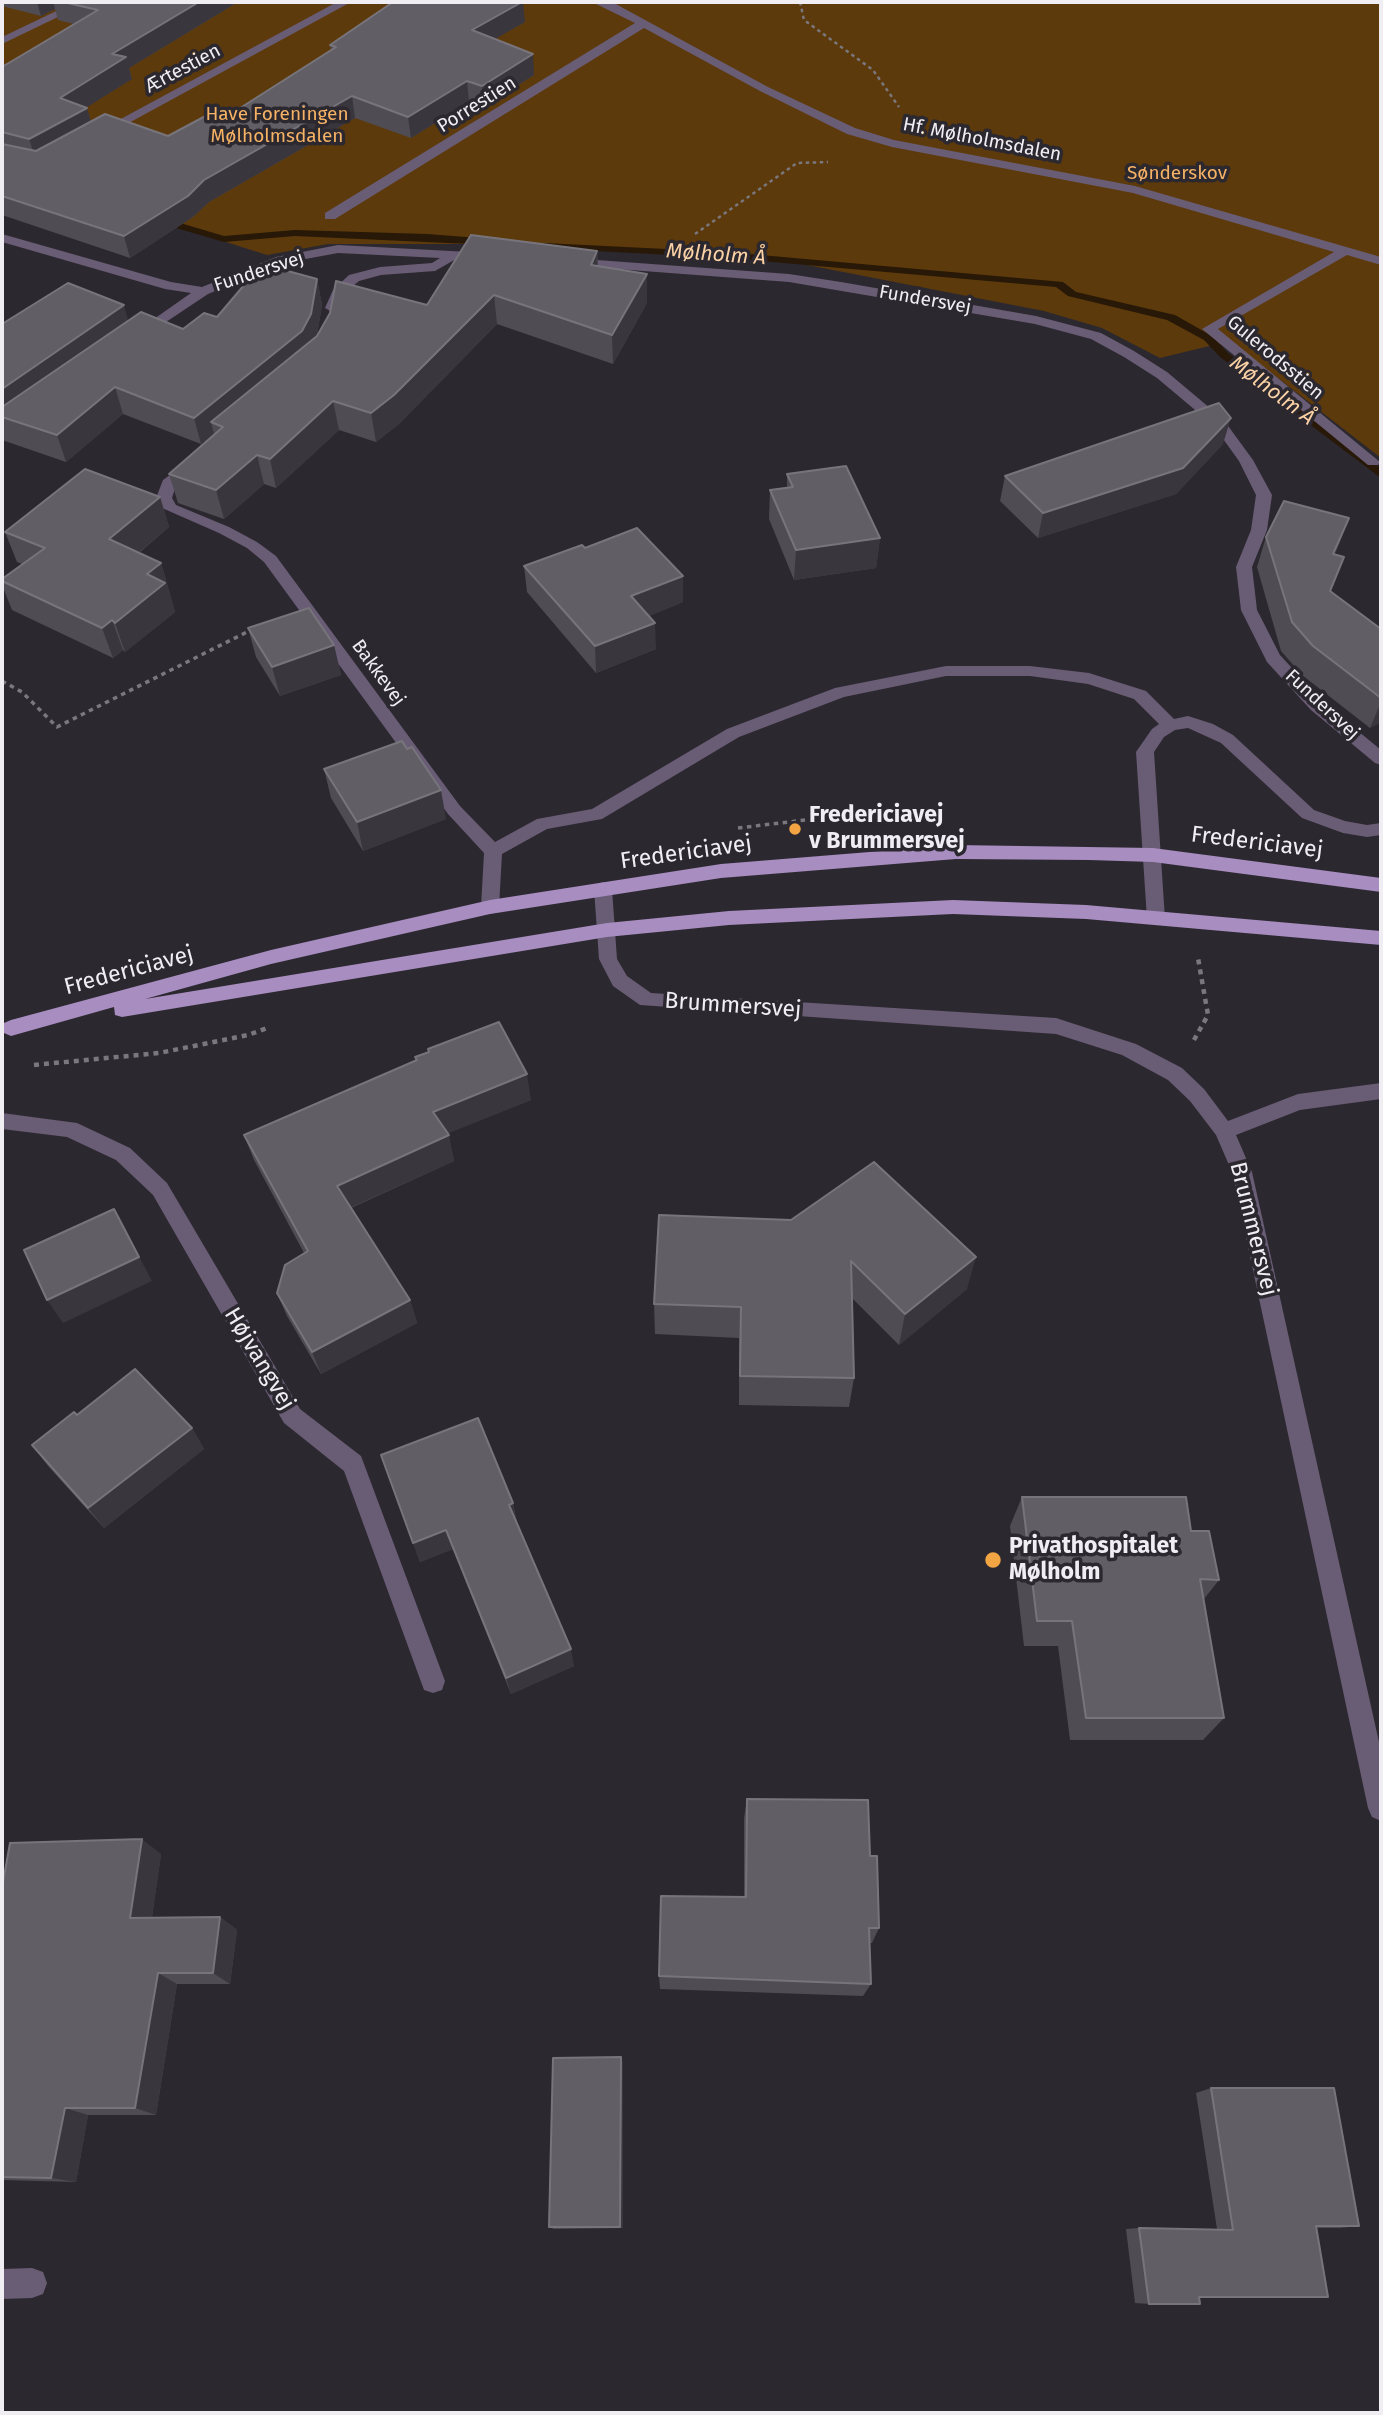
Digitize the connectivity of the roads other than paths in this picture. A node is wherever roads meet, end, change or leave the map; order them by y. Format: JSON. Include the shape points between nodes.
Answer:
{"nodes":[{"id":1,"x":83,"y":2,"type":"edge"},
{"id":2,"x":345,"y":2,"type":"edge"},
{"id":3,"x":597,"y":2,"type":"edge"},
{"id":4,"x":642,"y":24,"type":"junction"},
{"id":5,"x":2,"y":41,"type":"edge"},
{"id":6,"x":86,"y":141,"type":"edge"},
{"id":7,"x":330,"y":216,"type":"dead end"},
{"id":8,"x":2,"y":238,"type":"edge"},
{"id":9,"x":1346,"y":250,"type":"junction"},
{"id":10,"x":456,"y":255,"type":"junction"},
{"id":11,"x":497,"y":257,"type":"edge"},
{"id":12,"x":551,"y":261,"type":"edge"},
{"id":13,"x":1381,"y":261,"type":"edge"},
{"id":14,"x":203,"y":291,"type":"junction"},
{"id":15,"x":328,"y":330,"type":"edge"},
{"id":16,"x":127,"y":346,"type":"edge"},
{"id":17,"x":201,"y":455,"type":"edge"},
{"id":18,"x":1373,"y":462,"type":"dead end"},
{"id":19,"x":1170,"y":725,"type":"junction"},
{"id":20,"x":1381,"y":758,"type":"edge"},
{"id":21,"x":1381,"y":828,"type":"edge"},
{"id":22,"x":493,"y":851,"type":"junction"},
{"id":23,"x":1153,"y":855,"type":"junction"},
{"id":24,"x":1381,"y":885,"type":"edge"},
{"id":25,"x":603,"y":889,"type":"junction"},
{"id":26,"x":491,"y":907,"type":"junction"},
{"id":27,"x":1156,"y":919,"type":"junction"},
{"id":28,"x":607,"y":930,"type":"junction"},
{"id":29,"x":1381,"y":938,"type":"edge"},
{"id":30,"x":7,"y":1029,"type":"edge"},
{"id":31,"x":1381,"y":1091,"type":"edge"},
{"id":32,"x":2,"y":1121,"type":"edge"},
{"id":33,"x":1224,"y":1131,"type":"junction"},
{"id":34,"x":433,"y":1681,"type":"dead end"},
{"id":35,"x":1381,"y":1808,"type":"edge"},
{"id":36,"x":32,"y":2283,"type":"dead end"},
{"id":37,"x":2,"y":2284,"type":"edge"}],
"edges":[{"from":1,"to":5,"type":"street"},
{"from":2,"to":6,"type":"street","name":"Ærtestien"},
{"from":3,"to":4,"type":"street","name":"Hf. Mølholmsdalen"},
{"from":4,"to":7,"type":"street","name":"Porrestien"},
{"from":4,"to":9,"type":"street","name":"Hf. Mølholmsdalen","via":[[850,131],[1135,190]]},
{"from":8,"to":14,"type":"street","name":"Fundersvej","via":[[170,286]]},
{"from":9,"to":13,"type":"street","name":"Hf. Mølholmsdalen"},
{"from":9,"to":18,"type":"street","name":"Gulerodsstien","via":[[1209,329]]},
{"from":10,"to":11,"type":"street","name":"Fundersvej"},
{"from":10,"to":14,"type":"street","name":"Fundersvej","via":[[338,249],[281,261]]},
{"from":10,"to":15,"type":"street","via":[[435,267],[354,278],[332,304]]},
{"from":12,"to":20,"type":"street","name":"Fundersvej","via":[[789,278],[841,286],[1036,320],[1096,336],[1129,354],[1218,422],[1246,460],[1264,495],[1259,530],[1244,567],[1249,610],[1273,658],[1317,706]]},
{"from":14,"to":16,"type":"street","name":"Fundersvej"},
{"from":17,"to":22,"type":"street","name":"Bakkevej","via":[[170,480],[164,498],[170,508],[224,530],[270,559],[454,810]]},
{"from":19,"to":21,"type":"street","via":[[1188,722],[1227,739],[1308,814],[1355,829]]},
{"from":19,"to":22,"type":"street","via":[[1140,695],[1089,679],[1030,671],[946,671],[841,692],[733,733],[596,815],[543,823]]},
{"from":19,"to":23,"type":"street","via":[[1145,752]]},
{"from":22,"to":26,"type":"street"},
{"from":23,"to":24,"type":"main road","name":"Fredericiavej"},
{"from":23,"to":25,"type":"main road","name":"Fredericiavej","via":[[956,852],[721,871]]},
{"from":23,"to":27,"type":"street"},
{"from":25,"to":26,"type":"main road","name":"Fredericiavej"},
{"from":25,"to":28,"type":"street","name":"Brummersvej"},
{"from":26,"to":30,"type":"main road","name":"Fredericiavej","via":[[271,957]]},
{"from":27,"to":28,"type":"main road","name":"Fredericiavej","via":[[953,907],[729,918]]},
{"from":27,"to":29,"type":"main road","name":"Fredericiavej"},
{"from":28,"to":30,"type":"main road","name":"Fredericiavej"},
{"from":28,"to":33,"type":"street","name":"Brummersvej","via":[[608,959],[620,981],[647,1000],[1056,1027],[1129,1049],[1175,1074]]},
{"from":31,"to":33,"type":"street","via":[[1298,1102]]},
{"from":32,"to":34,"type":"street","name":"Højvangvej","via":[[70,1129],[123,1154],[160,1189],[292,1416],[353,1464]]},
{"from":33,"to":35,"type":"street","name":"Brummersvej","via":[[1242,1172]]},
{"from":36,"to":37,"type":"street"}]}
